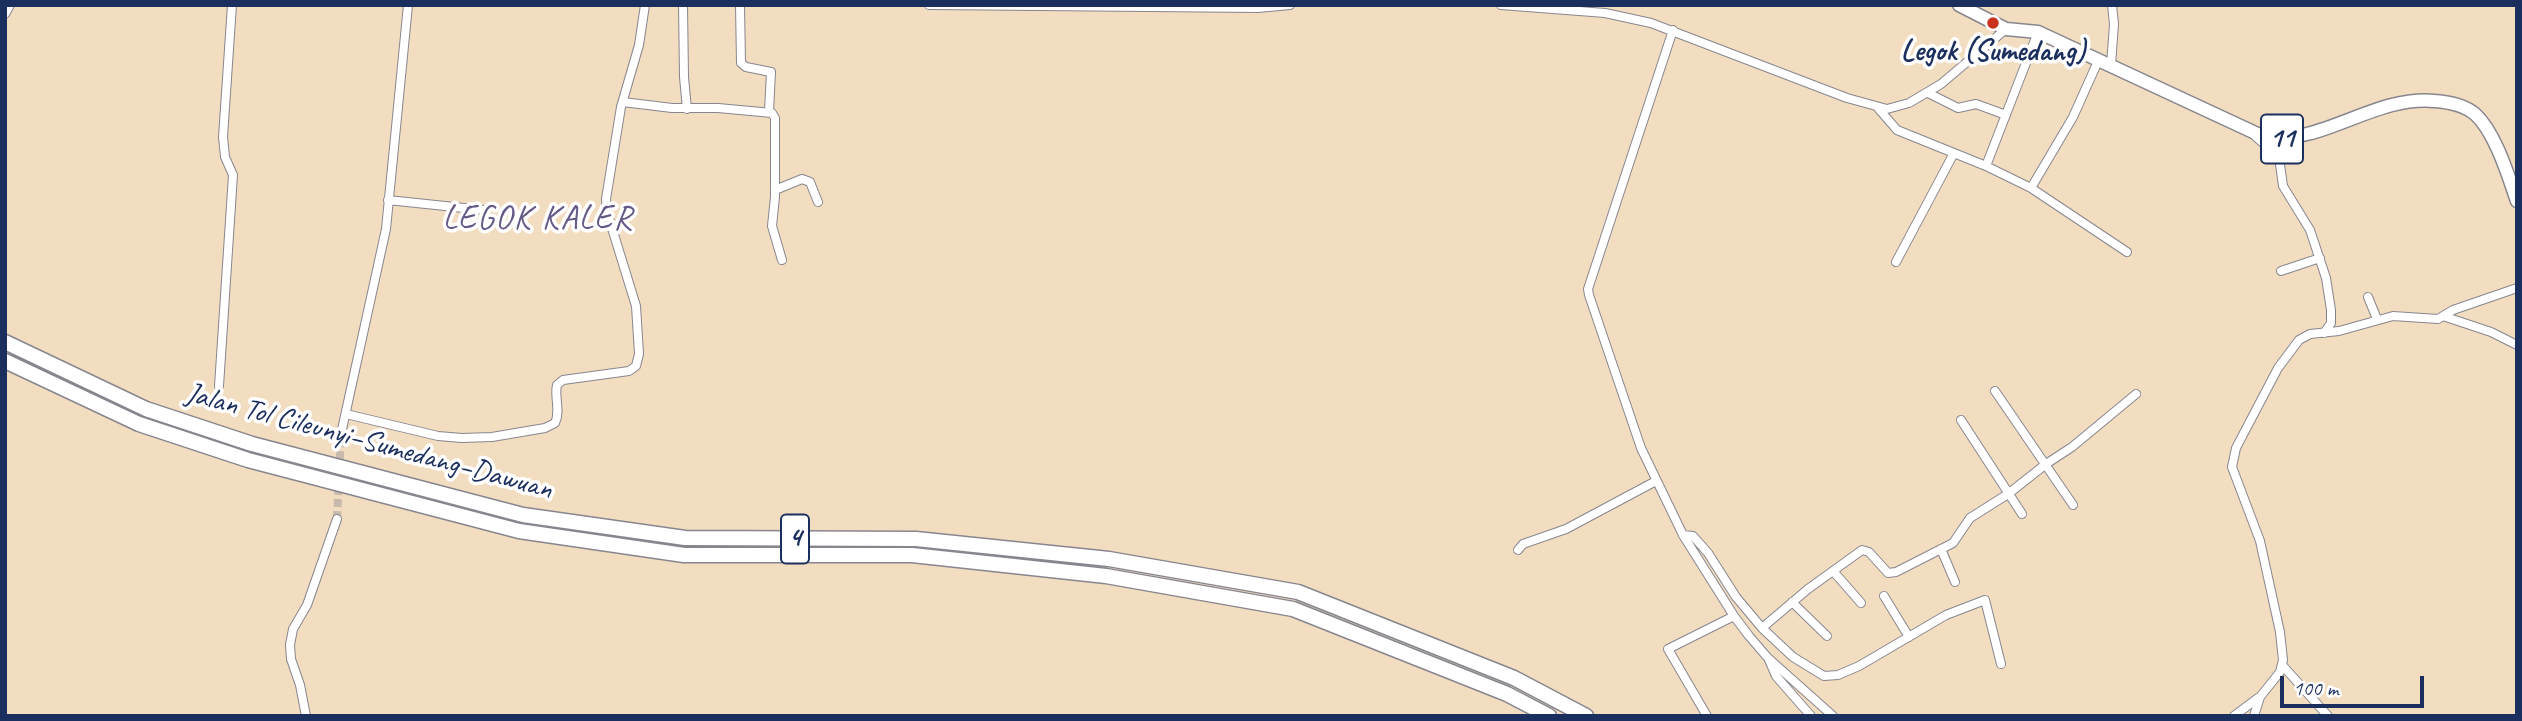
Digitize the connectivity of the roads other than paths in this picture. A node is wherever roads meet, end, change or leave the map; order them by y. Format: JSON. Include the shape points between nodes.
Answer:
{"nodes":[{"id":1,"x":10,"y":5,"type":"edge"},
{"id":2,"x":232,"y":5,"type":"edge"},
{"id":3,"x":408,"y":5,"type":"edge"},
{"id":4,"x":645,"y":5,"type":"edge"},
{"id":5,"x":684,"y":5,"type":"edge"},
{"id":6,"x":740,"y":5,"type":"edge"},
{"id":7,"x":929,"y":5,"type":"edge"},
{"id":8,"x":1290,"y":5,"type":"edge"},
{"id":9,"x":1501,"y":5,"type":"edge"},
{"id":10,"x":1959,"y":5,"type":"edge"},
{"id":11,"x":2112,"y":5,"type":"edge"},
{"id":12,"x":1000,"y":6,"type":"edge"},
{"id":13,"x":1063,"y":6,"type":"edge"},
{"id":14,"x":1134,"y":6,"type":"edge"},
{"id":15,"x":5,"y":14,"type":"edge"},
{"id":16,"x":2006,"y":29,"type":"junction"},
{"id":17,"x":1673,"y":30,"type":"junction"},
{"id":18,"x":2038,"y":32,"type":"junction"},
{"id":19,"x":2105,"y":62,"type":"junction"},
{"id":20,"x":1928,"y":93,"type":"junction"},
{"id":21,"x":623,"y":102,"type":"junction"},
{"id":22,"x":1878,"y":108,"type":"junction"},
{"id":23,"x":687,"y":109,"type":"junction"},
{"id":24,"x":769,"y":111,"type":"junction"},
{"id":25,"x":2006,"y":115,"type":"junction"},
{"id":26,"x":2251,"y":133,"type":"junction"},
{"id":27,"x":1954,"y":153,"type":"junction"},
{"id":28,"x":1986,"y":166,"type":"junction"},
{"id":29,"x":2031,"y":188,"type":"junction"},
{"id":30,"x":775,"y":190,"type":"junction"},
{"id":31,"x":388,"y":200,"type":"junction"},
{"id":32,"x":2517,"y":201,"type":"edge"},
{"id":33,"x":818,"y":202,"type":"dead end"},
{"id":34,"x":483,"y":210,"type":"dead end"},
{"id":35,"x":2127,"y":252,"type":"dead end"},
{"id":36,"x":2320,"y":258,"type":"junction"},
{"id":37,"x":782,"y":260,"type":"dead end"},
{"id":38,"x":1896,"y":262,"type":"dead end"},
{"id":39,"x":2281,"y":271,"type":"dead end"},
{"id":40,"x":2517,"y":288,"type":"edge"},
{"id":41,"x":2368,"y":297,"type":"dead end"},
{"id":42,"x":2443,"y":316,"type":"junction"},
{"id":43,"x":2377,"y":319,"type":"junction"},
{"id":44,"x":2324,"y":333,"type":"junction"},
{"id":45,"x":5,"y":342,"type":"edge"},
{"id":46,"x":2517,"y":345,"type":"edge"},
{"id":47,"x":5,"y":361,"type":"edge"},
{"id":48,"x":219,"y":386,"type":"dead end"},
{"id":49,"x":1995,"y":391,"type":"dead end"},
{"id":50,"x":2136,"y":394,"type":"dead end"},
{"id":51,"x":346,"y":414,"type":"junction"},
{"id":52,"x":1961,"y":420,"type":"dead end"},
{"id":53,"x":341,"y":434,"type":"tunnel mouth"},
{"id":54,"x":2046,"y":464,"type":"junction"},
{"id":55,"x":1656,"y":481,"type":"junction"},
{"id":56,"x":2008,"y":494,"type":"junction"},
{"id":57,"x":2073,"y":505,"type":"dead end"},
{"id":58,"x":2022,"y":514,"type":"dead end"},
{"id":59,"x":337,"y":519,"type":"tunnel mouth"},
{"id":60,"x":1683,"y":535,"type":"junction"},
{"id":61,"x":1941,"y":549,"type":"junction"},
{"id":62,"x":1518,"y":550,"type":"dead end"},
{"id":63,"x":1833,"y":572,"type":"junction"},
{"id":64,"x":1955,"y":582,"type":"dead end"},
{"id":65,"x":1884,"y":596,"type":"dead end"},
{"id":66,"x":1791,"y":602,"type":"junction"},
{"id":67,"x":1861,"y":603,"type":"dead end"},
{"id":68,"x":1734,"y":616,"type":"junction"},
{"id":69,"x":1762,"y":628,"type":"junction"},
{"id":70,"x":1827,"y":636,"type":"dead end"},
{"id":71,"x":1909,"y":637,"type":"junction"},
{"id":72,"x":1768,"y":658,"type":"junction"},
{"id":73,"x":2001,"y":664,"type":"dead end"},
{"id":74,"x":2283,"y":666,"type":"junction"},
{"id":75,"x":2260,"y":697,"type":"junction"},
{"id":76,"x":306,"y":716,"type":"edge"},
{"id":77,"x":1549,"y":716,"type":"edge"},
{"id":78,"x":1586,"y":716,"type":"edge"},
{"id":79,"x":1707,"y":716,"type":"edge"},
{"id":80,"x":1811,"y":716,"type":"edge"},
{"id":81,"x":1833,"y":716,"type":"edge"},
{"id":82,"x":2234,"y":716,"type":"edge"},
{"id":83,"x":2253,"y":716,"type":"edge"},
{"id":84,"x":2328,"y":716,"type":"edge"}],
"edges":[{"from":1,"to":15,"type":"street"},
{"from":2,"to":48,"type":"street","via":[[223,138],[233,175]]},
{"from":3,"to":31,"type":"street"},
{"from":4,"to":21,"type":"street"},
{"from":5,"to":23,"type":"street"},
{"from":6,"to":24,"type":"street","via":[[741,64],[771,72]]},
{"from":7,"to":12,"type":"street"},
{"from":8,"to":14,"type":"street"},
{"from":9,"to":17,"type":"street","via":[[1605,13]]},
{"from":10,"to":16,"type":"highway","number":"11"},
{"from":11,"to":19,"type":"street","via":[[2114,24]]},
{"from":12,"to":13,"type":"street"},
{"from":13,"to":14,"type":"street"},
{"from":16,"to":18,"type":"highway","number":"11"},
{"from":16,"to":20,"type":"street"},
{"from":17,"to":22,"type":"street"},
{"from":17,"to":55,"type":"street","via":[[1588,289],[1614,376]]},
{"from":18,"to":19,"type":"highway","number":"11"},
{"from":18,"to":25,"type":"street"},
{"from":19,"to":26,"type":"highway","number":"11"},
{"from":19,"to":29,"type":"street"},
{"from":20,"to":22,"type":"street","via":[[1899,108]]},
{"from":20,"to":25,"type":"street","via":[[1958,108],[1976,104]]},
{"from":21,"to":23,"type":"street"},
{"from":21,"to":51,"type":"street","via":[[606,199],[636,306],[636,366],[563,380],[557,385],[555,423],[492,437],[438,436]]},
{"from":22,"to":27,"type":"street","via":[[1896,130]]},
{"from":23,"to":24,"type":"street"},
{"from":24,"to":30,"type":"street","via":[[775,118]]},
{"from":25,"to":28,"type":"street"},
{"from":26,"to":32,"type":"highway","number":"11","via":[[2290,138],[2413,100],[2460,105],[2485,128]]},
{"from":26,"to":36,"type":"street","via":[[2279,157],[2283,186],[2307,224]]},
{"from":27,"to":28,"type":"street"},
{"from":27,"to":38,"type":"street"},
{"from":28,"to":29,"type":"street"},
{"from":29,"to":35,"type":"street"},
{"from":30,"to":33,"type":"street","via":[[802,178],[810,182]]},
{"from":30,"to":37,"type":"street","via":[[772,226]]},
{"from":31,"to":34,"type":"street"},
{"from":31,"to":51,"type":"street","via":[[386,229]]},
{"from":36,"to":39,"type":"street"},
{"from":36,"to":44,"type":"street","via":[[2331,310],[2331,323]]},
{"from":40,"to":42,"type":"street"},
{"from":41,"to":43,"type":"street"},
{"from":42,"to":43,"type":"street"},
{"from":42,"to":46,"type":"street"},
{"from":43,"to":44,"type":"street"},
{"from":44,"to":74,"type":"street","via":[[2299,340],[2278,368],[2236,447],[2232,467],[2260,541]]},
{"from":45,"to":78,"type":"highway","name":"Jalan Tol Cileunyi–Sumedang–Dawuan","number":"4","via":[[146,409],[252,444],[523,515],[685,538],[916,539],[1109,559],[1298,592],[1514,678]]},
{"from":47,"to":77,"type":"highway","name":"Jalan Tol Cileunyi–Sumedang–Dawuan","number":"4","via":[[139,424],[223,452],[519,531],[684,555],[912,555],[1106,576],[1293,608],[1507,694]]},
{"from":49,"to":54,"type":"street"},
{"from":50,"to":54,"type":"street"},
{"from":51,"to":53,"type":"street"},
{"from":52,"to":56,"type":"street"},
{"from":54,"to":56,"type":"street"},
{"from":54,"to":57,"type":"street"},
{"from":55,"to":60,"type":"street"},
{"from":55,"to":62,"type":"street"},
{"from":56,"to":58,"type":"street"},
{"from":56,"to":61,"type":"street","via":[[1970,518],[1953,542]]},
{"from":59,"to":76,"type":"street","via":[[290,645]]},
{"from":60,"to":68,"type":"street"},
{"from":60,"to":69,"type":"street","via":[[1693,536],[1708,553]]},
{"from":61,"to":63,"type":"street","via":[[1888,573],[1862,550]]},
{"from":61,"to":64,"type":"street"},
{"from":63,"to":66,"type":"street"},
{"from":63,"to":67,"type":"street"},
{"from":65,"to":71,"type":"street"},
{"from":66,"to":69,"type":"street"},
{"from":66,"to":70,"type":"street"},
{"from":68,"to":72,"type":"street"},
{"from":68,"to":79,"type":"street","via":[[1668,649]]},
{"from":69,"to":71,"type":"street","via":[[1793,657],[1824,676],[1859,666]]},
{"from":71,"to":73,"type":"street","via":[[1946,615],[1985,600]]},
{"from":72,"to":80,"type":"street","via":[[1776,676]]},
{"from":72,"to":81,"type":"street"},
{"from":74,"to":75,"type":"street"},
{"from":74,"to":84,"type":"street"},
{"from":75,"to":82,"type":"street"},
{"from":75,"to":83,"type":"street"}]}
